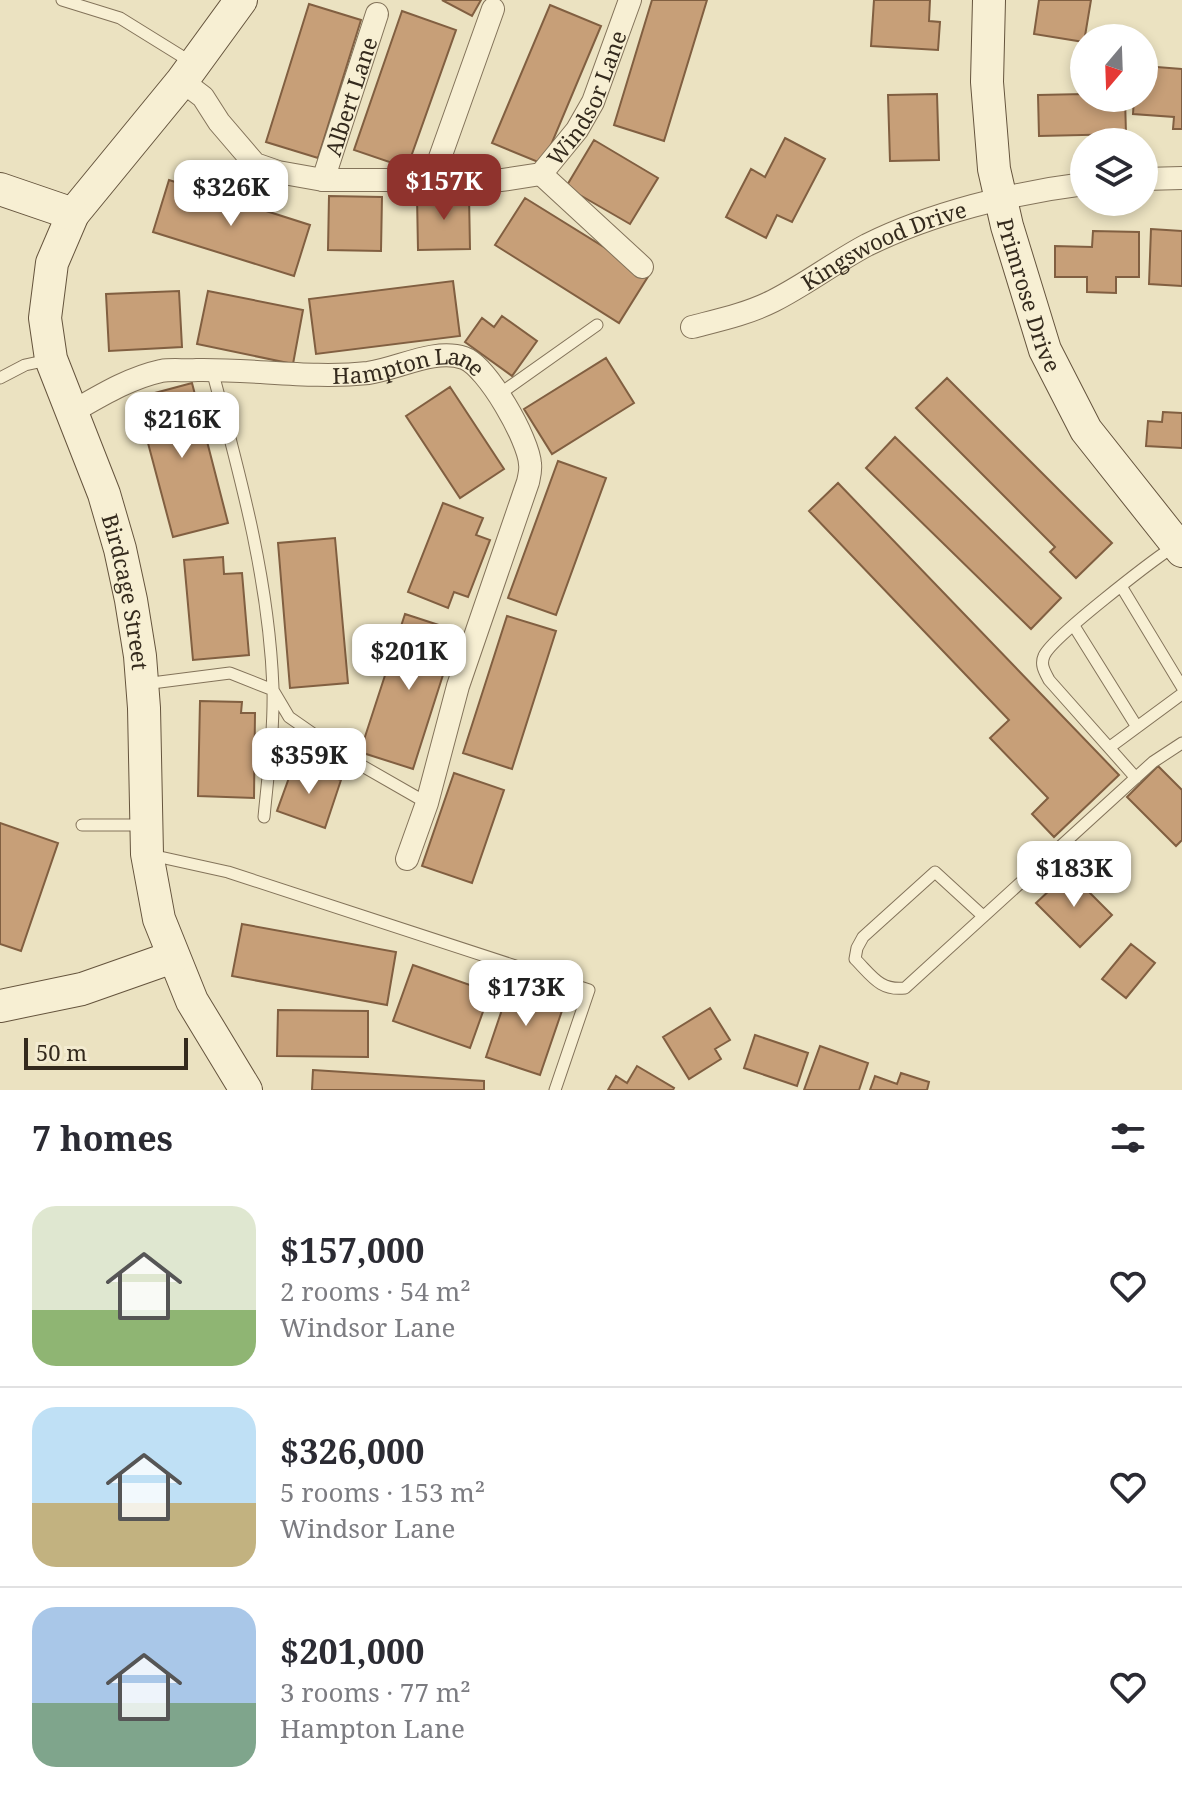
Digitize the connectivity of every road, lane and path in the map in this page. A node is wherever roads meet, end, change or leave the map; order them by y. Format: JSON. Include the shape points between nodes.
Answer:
{"nodes":[{"id":1,"x":62,"y":0,"type":"edge"},
{"id":2,"x":241,"y":0,"type":"edge"},
{"id":3,"x":630,"y":0,"type":"edge"},
{"id":4,"x":989,"y":0,"type":"edge"},
{"id":5,"x":493,"y":9,"type":"dead end"},
{"id":6,"x":377,"y":14,"type":"dead end"},
{"id":7,"x":188,"y":73,"type":"junction"},
{"id":8,"x":541,"y":174,"type":"junction"},
{"id":9,"x":1182,"y":178,"type":"edge"},
{"id":10,"x":1158,"y":179,"type":"edge"},
{"id":11,"x":323,"y":180,"type":"junction"},
{"id":12,"x":432,"y":180,"type":"junction"},
{"id":13,"x":1070,"y":186,"type":"edge"},
{"id":14,"x":0,"y":189,"type":"edge"},
{"id":15,"x":1000,"y":199,"type":"junction"},
{"id":16,"x":73,"y":214,"type":"junction"},
{"id":17,"x":642,"y":267,"type":"dead end"},
{"id":18,"x":597,"y":325,"type":"dead end"},
{"id":19,"x":692,"y":327,"type":"dead end"},
{"id":20,"x":51,"y":359,"type":"junction"},
{"id":21,"x":212,"y":370,"type":"junction"},
{"id":22,"x":0,"y":378,"type":"edge"},
{"id":23,"x":498,"y":395,"type":"junction"},
{"id":24,"x":72,"y":412,"type":"junction"},
{"id":25,"x":1180,"y":546,"type":"edge"},
{"id":26,"x":1121,"y":586,"type":"junction"},
{"id":27,"x":1074,"y":626,"type":"junction"},
{"id":28,"x":143,"y":684,"type":"junction"},
{"id":29,"x":1182,"y":687,"type":"edge"},
{"id":30,"x":273,"y":690,"type":"junction"},
{"id":31,"x":1182,"y":694,"type":"edge"},
{"id":32,"x":1137,"y":727,"type":"junction"},
{"id":33,"x":1182,"y":743,"type":"edge"},
{"id":34,"x":1110,"y":747,"type":"junction"},
{"id":35,"x":1136,"y":778,"type":"junction"},
{"id":36,"x":427,"y":803,"type":"junction"},
{"id":37,"x":264,"y":817,"type":"dead end"},
{"id":38,"x":82,"y":825,"type":"dead end"},
{"id":39,"x":146,"y":840,"type":"junction"},
{"id":40,"x":407,"y":859,"type":"dead end"},
{"id":41,"x":983,"y":916,"type":"junction"},
{"id":42,"x":173,"y":957,"type":"junction"},
{"id":43,"x":0,"y":1006,"type":"edge"},
{"id":44,"x":246,"y":1090,"type":"edge"},
{"id":45,"x":555,"y":1090,"type":"edge"}],
"edges":[{"from":1,"to":7,"type":"lane","via":[[120,18]]},
{"from":2,"to":7,"type":"street","name":"Birdcage Street"},
{"from":3,"to":8,"type":"street","name":"Windsor Lane","via":[[593,102]]},
{"from":4,"to":15,"type":"street","name":"Primrose Drive","via":[[990,142]]},
{"from":5,"to":12,"type":"street"},
{"from":6,"to":11,"type":"street","name":"Albert Lane"},
{"from":7,"to":11,"type":"street","name":"Windsor Lane","via":[[219,122],[255,164]]},
{"from":7,"to":16,"type":"street","name":"Birdcage Street"},
{"from":8,"to":12,"type":"street","name":"Windsor Lane"},
{"from":8,"to":17,"type":"street"},
{"from":9,"to":10,"type":"street"},
{"from":11,"to":12,"type":"street","name":"Windsor Lane"},
{"from":13,"to":15,"type":"street","name":"Kingswood Drive"},
{"from":14,"to":16,"type":"street"},
{"from":15,"to":19,"type":"street","name":"Kingswood Drive","via":[[905,229],[769,303]]},
{"from":15,"to":25,"type":"street","name":"Primrose Drive","via":[[1045,350],[1063,390],[1086,430]]},
{"from":16,"to":20,"type":"street","name":"Birdcage Street","via":[[48,279],[45,318]]},
{"from":18,"to":23,"type":"lane"},
{"from":20,"to":22,"type":"lane"},
{"from":20,"to":24,"type":"street","name":"Birdcage Street"},
{"from":21,"to":23,"type":"street","name":"Hampton Lane","via":[[369,373],[454,356],[482,369]]},
{"from":21,"to":24,"type":"street","name":"Hampton Lane","via":[[161,371],[116,386]]},
{"from":21,"to":30,"type":"lane","via":[[247,501],[268,615]]},
{"from":23,"to":36,"type":"street","name":"Hampton Lane","via":[[527,448],[528,482],[458,686]]},
{"from":24,"to":28,"type":"street","name":"Birdcage Street","via":[[120,549]]},
{"from":25,"to":26,"type":"lane","via":[[1149,562]]},
{"from":26,"to":27,"type":"lane"},
{"from":26,"to":29,"type":"lane"},
{"from":27,"to":32,"type":"lane"},
{"from":27,"to":34,"type":"lane","via":[[1044,654],[1042,666]]},
{"from":28,"to":30,"type":"lane","via":[[230,673]]},
{"from":28,"to":39,"type":"street","name":"Birdcage Street"},
{"from":30,"to":36,"type":"lane","via":[[289,717]]},
{"from":30,"to":37,"type":"lane"},
{"from":31,"to":32,"type":"lane"},
{"from":32,"to":34,"type":"lane"},
{"from":33,"to":35,"type":"lane"},
{"from":34,"to":35,"type":"lane"},
{"from":35,"to":41,"type":"lane"},
{"from":36,"to":40,"type":"street","name":"Hampton Lane"},
{"from":38,"to":39,"type":"lane"},
{"from":39,"to":42,"type":"street","name":"Birdcage Street","via":[[154,897]]},
{"from":39,"to":45,"type":"lane","via":[[228,872],[589,990]]},
{"from":41,"to":41,"type":"lane","via":[[905,988],[879,984],[855,959],[863,937],[935,872]]},
{"from":42,"to":43,"type":"street","via":[[82,989]]},
{"from":42,"to":44,"type":"street","name":"Birdcage Street","via":[[201,1020]]}]}
